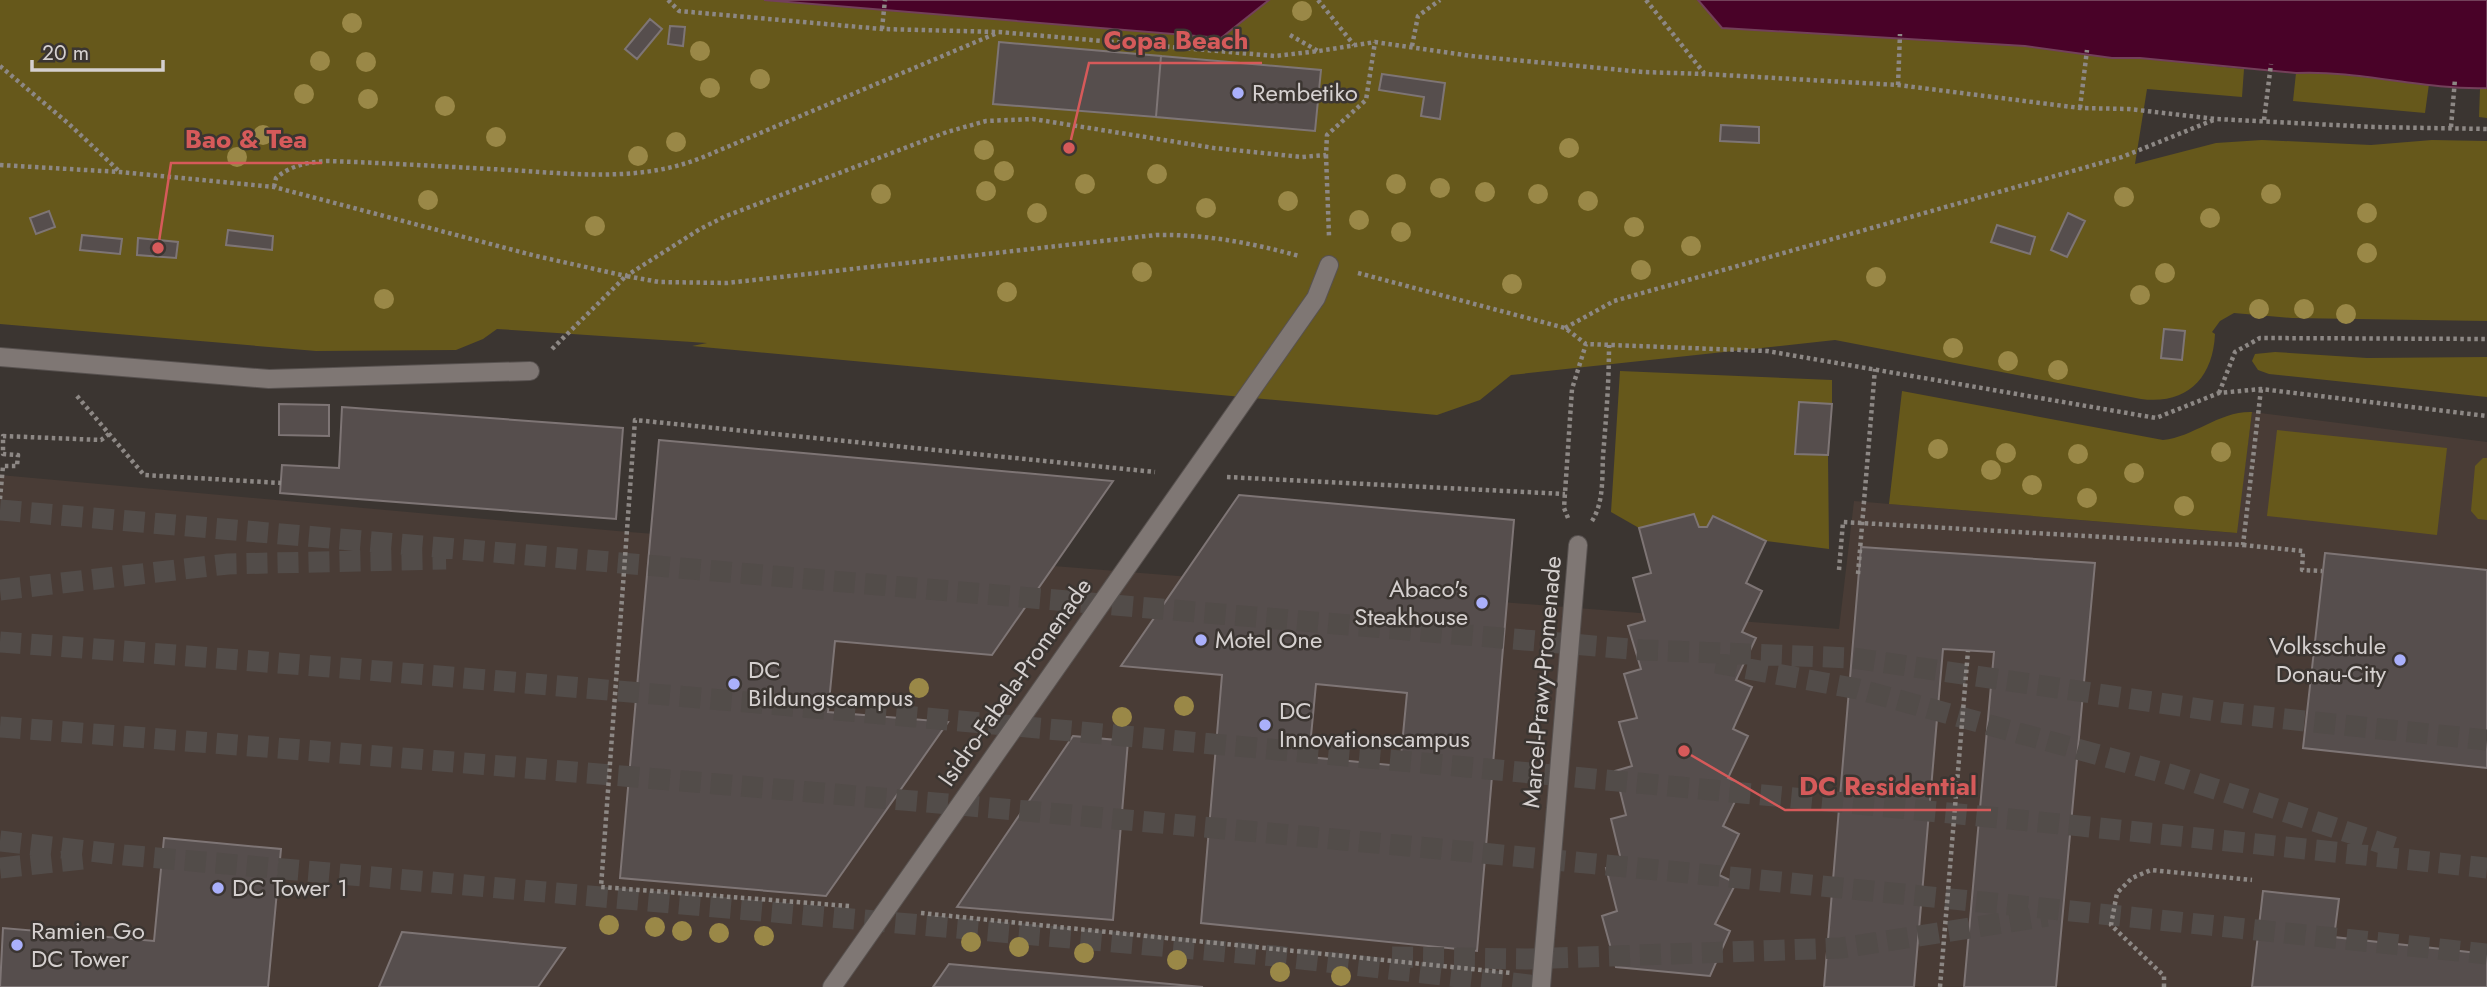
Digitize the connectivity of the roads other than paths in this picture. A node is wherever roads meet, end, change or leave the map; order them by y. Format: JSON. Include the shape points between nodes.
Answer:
{"nodes":[{"id":1,"x":1329,"y":265,"type":"road end"},
{"id":2,"x":0,"y":357,"type":"edge"},
{"id":3,"x":530,"y":371,"type":"road end"},
{"id":4,"x":1578,"y":545,"type":"road end"},
{"id":5,"x":1541,"y":982,"type":"edge"},
{"id":6,"x":832,"y":987,"type":"edge"}],
"edges":[{"from":1,"to":6,"type":"street","name":"Isidro-Fabela-Promenade","via":[[1316,298]]},
{"from":2,"to":3,"type":"street","via":[[270,379]]},
{"from":4,"to":5,"type":"street","name":"Marcel-Prawy-Promenade"}]}
